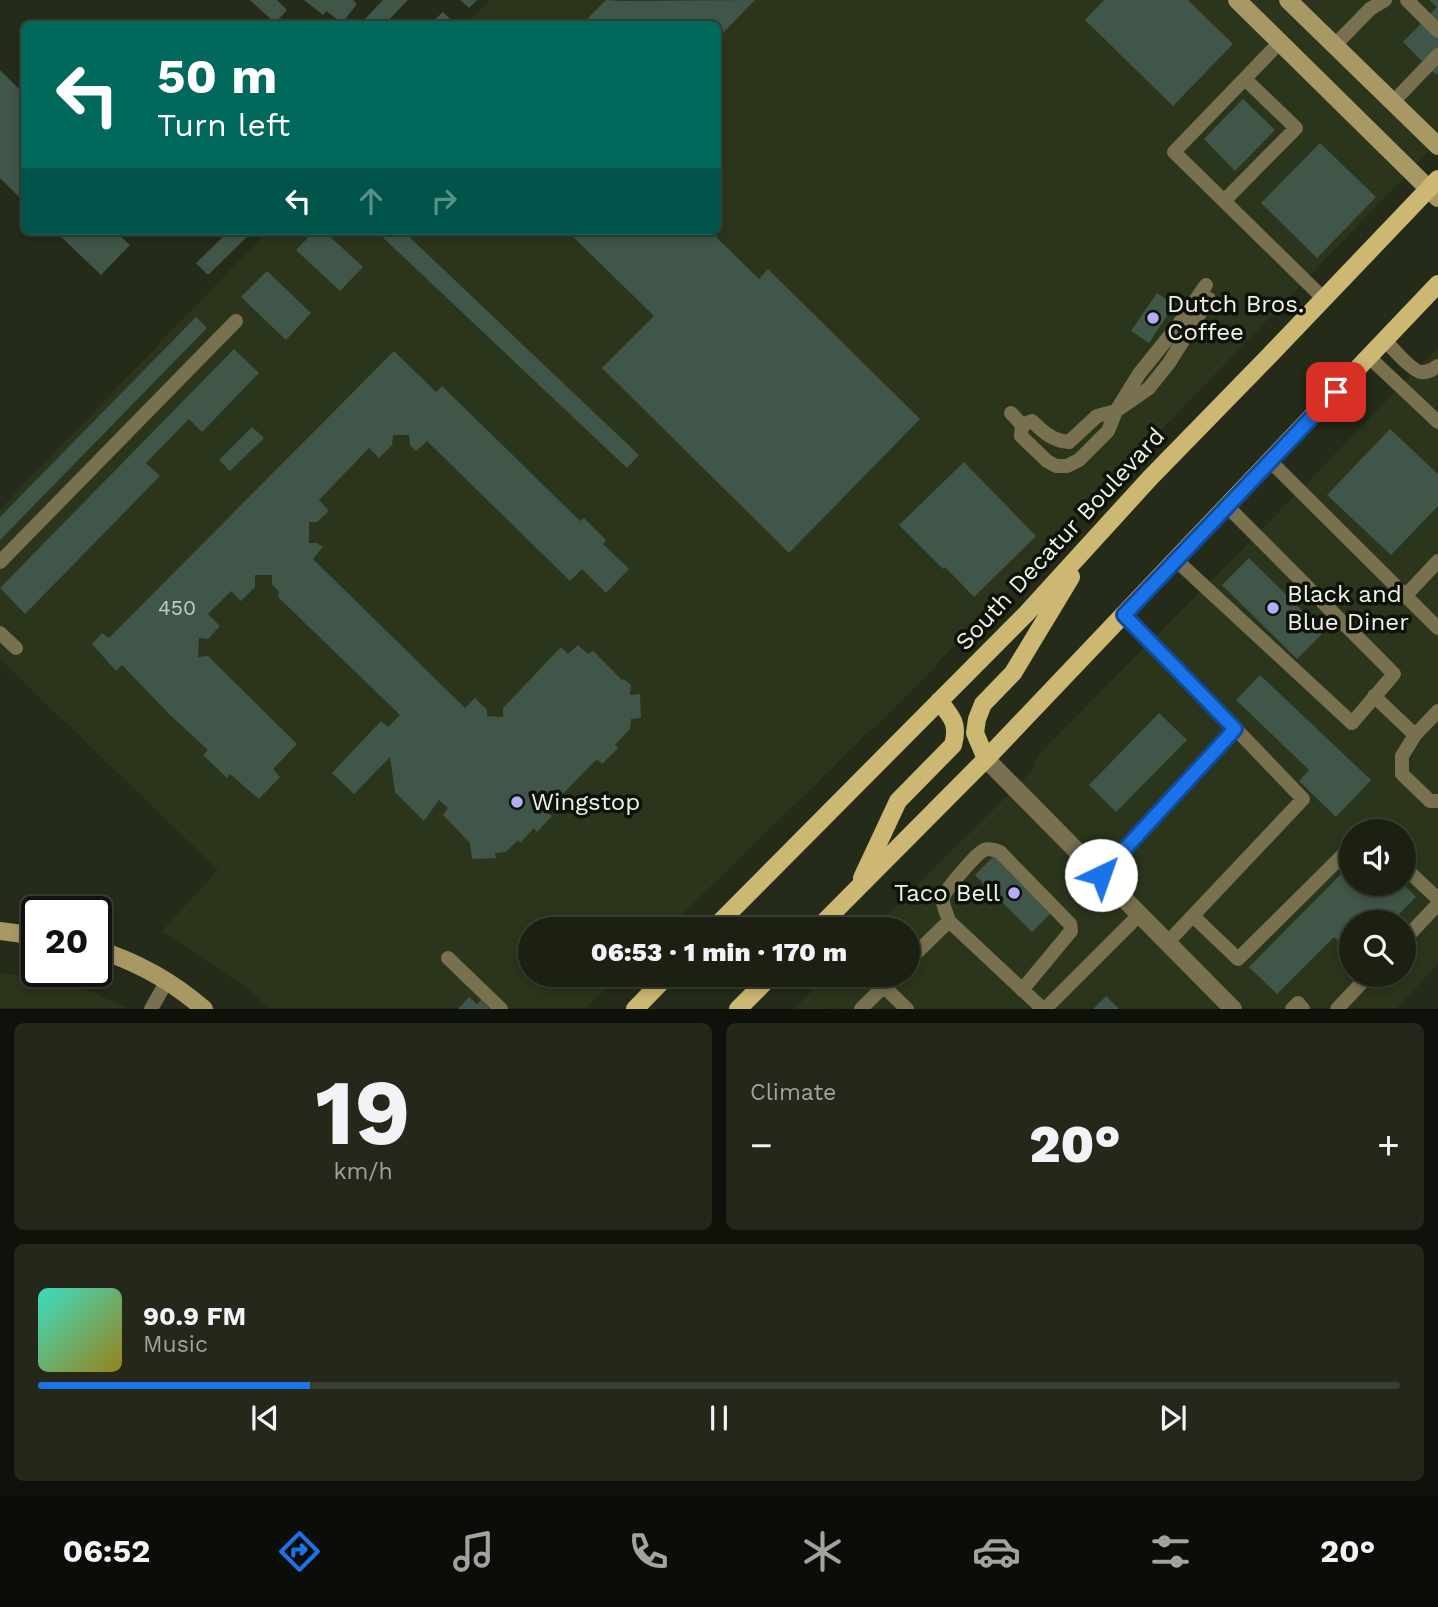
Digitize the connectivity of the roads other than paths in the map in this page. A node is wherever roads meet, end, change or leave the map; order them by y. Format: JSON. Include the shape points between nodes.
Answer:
{"nodes":[{"id":1,"x":1237,"y":0,"type":"edge"},
{"id":2,"x":1288,"y":0,"type":"edge"},
{"id":3,"x":1385,"y":0,"type":"edge"},
{"id":4,"x":1407,"y":0,"type":"edge"},
{"id":5,"x":1438,"y":31,"type":"edge"},
{"id":6,"x":1280,"y":42,"type":"junction"},
{"id":7,"x":1335,"y":45,"type":"junction"},
{"id":8,"x":1438,"y":55,"type":"edge"},
{"id":9,"x":1245,"y":79,"type":"junction"},
{"id":10,"x":1393,"y":102,"type":"junction"},
{"id":11,"x":1438,"y":146,"type":"edge"},
{"id":12,"x":1435,"y":188,"type":"edge"},
{"id":13,"x":1224,"y":201,"type":"junction"},
{"id":14,"x":1438,"y":284,"type":"edge"},
{"id":15,"x":1206,"y":285,"type":"dead end"},
{"id":16,"x":1323,"y":298,"type":"junction"},
{"id":17,"x":1209,"y":299,"type":"dead end"},
{"id":18,"x":236,"y":321,"type":"dead end"},
{"id":19,"x":1385,"y":340,"type":"junction"},
{"id":20,"x":1369,"y":356,"type":"junction"},
{"id":21,"x":1438,"y":366,"type":"edge"},
{"id":22,"x":1116,"y":411,"type":"junction"},
{"id":23,"x":1011,"y":413,"type":"dead end"},
{"id":24,"x":1438,"y":422,"type":"edge"},
{"id":25,"x":1022,"y":425,"type":"junction"},
{"id":26,"x":1270,"y":461,"type":"junction"},
{"id":27,"x":1227,"y":506,"type":"junction"},
{"id":28,"x":1091,"y":544,"type":"junction"},
{"id":29,"x":1176,"y":560,"type":"junction"},
{"id":30,"x":1438,"y":561,"type":"edge"},
{"id":31,"x":0,"y":562,"type":"edge"},
{"id":32,"x":1406,"y":596,"type":"junction"},
{"id":33,"x":1124,"y":615,"type":"junction"},
{"id":34,"x":1437,"y":625,"type":"edge"},
{"id":35,"x":0,"y":633,"type":"edge"},
{"id":36,"x":16,"y":648,"type":"dead end"},
{"id":37,"x":1374,"y":696,"type":"junction"},
{"id":38,"x":939,"y":701,"type":"junction"},
{"id":39,"x":1438,"y":711,"type":"edge"},
{"id":40,"x":1235,"y":729,"type":"junction"},
{"id":41,"x":1415,"y":735,"type":"junction"},
{"id":42,"x":986,"y":759,"type":"junction"},
{"id":43,"x":1438,"y":801,"type":"edge"},
{"id":44,"x":1339,"y":860,"type":"edge"},
{"id":45,"x":1101,"y":875,"type":"junction"},
{"id":46,"x":1416,"y":878,"type":"edge"},
{"id":47,"x":856,"y":891,"type":"junction"},
{"id":48,"x":1438,"y":899,"type":"edge"},
{"id":49,"x":1438,"y":904,"type":"edge"},
{"id":50,"x":1140,"y":914,"type":"junction"},
{"id":51,"x":1193,"y":916,"type":"junction"},
{"id":52,"x":725,"y":917,"type":"edge"},
{"id":53,"x":831,"y":917,"type":"edge"},
{"id":54,"x":949,"y":921,"type":"junction"},
{"id":55,"x":1416,"y":927,"type":"edge"},
{"id":56,"x":0,"y":932,"type":"edge"},
{"id":57,"x":21,"y":934,"type":"edge"},
{"id":58,"x":1168,"y":942,"type":"junction"},
{"id":59,"x":920,"y":949,"type":"edge"},
{"id":60,"x":112,"y":954,"type":"edge"},
{"id":61,"x":448,"y":958,"type":"dead end"},
{"id":62,"x":167,"y":981,"type":"junction"},
{"id":63,"x":656,"y":987,"type":"edge"},
{"id":64,"x":760,"y":987,"type":"edge"},
{"id":65,"x":883,"y":987,"type":"edge"},
{"id":66,"x":885,"y":987,"type":"edge"},
{"id":67,"x":1358,"y":987,"type":"edge"},
{"id":68,"x":1022,"y":990,"type":"junction"},
{"id":69,"x":151,"y":1009,"type":"edge"},
{"id":70,"x":204,"y":1009,"type":"edge"},
{"id":71,"x":501,"y":1009,"type":"edge"},
{"id":72,"x":635,"y":1009,"type":"edge"},
{"id":73,"x":738,"y":1009,"type":"edge"},
{"id":74,"x":861,"y":1009,"type":"edge"},
{"id":75,"x":907,"y":1009,"type":"edge"},
{"id":76,"x":1044,"y":1009,"type":"edge"},
{"id":77,"x":1233,"y":1009,"type":"edge"},
{"id":78,"x":1292,"y":1009,"type":"edge"},
{"id":79,"x":1303,"y":1009,"type":"edge"},
{"id":80,"x":1337,"y":1009,"type":"edge"}],
"edges":[{"from":1,"to":6,"type":"street"},
{"from":2,"to":7,"type":"street"},
{"from":3,"to":7,"type":"lane"},
{"from":4,"to":5,"type":"lane"},
{"from":6,"to":9,"type":"lane"},
{"from":6,"to":12,"type":"street"},
{"from":7,"to":10,"type":"street"},
{"from":8,"to":10,"type":"lane"},
{"from":9,"to":13,"type":"lane","via":[[1174,152]]},
{"from":9,"to":13,"type":"lane","via":[[1296,128]]},
{"from":10,"to":11,"type":"street"},
{"from":12,"to":16,"type":"main road","name":"South Decatur Boulevard"},
{"from":13,"to":16,"type":"lane"},
{"from":14,"to":19,"type":"main road"},
{"from":15,"to":22,"type":"lane"},
{"from":16,"to":28,"type":"main road","name":"South Decatur Boulevard"},
{"from":17,"to":22,"type":"lane","via":[[1149,388]]},
{"from":18,"to":31,"type":"lane"},
{"from":19,"to":20,"type":"main road"},
{"from":19,"to":21,"type":"lane","via":[[1421,372]]},
{"from":20,"to":24,"type":"lane"},
{"from":20,"to":26,"type":"main road"},
{"from":22,"to":25,"type":"lane","via":[[1097,416],[1069,442],[1053,438],[1032,421]]},
{"from":22,"to":25,"type":"lane","via":[[1108,431],[1067,466],[1056,467],[1047,461],[1021,436]]},
{"from":23,"to":25,"type":"lane"},
{"from":26,"to":27,"type":"main road"},
{"from":26,"to":32,"type":"lane"},
{"from":27,"to":29,"type":"main road"},
{"from":27,"to":37,"type":"lane","via":[[1394,674]]},
{"from":28,"to":38,"type":"main road","name":"South Decatur Boulevard"},
{"from":28,"to":42,"type":"main road","via":[[1013,673],[983,704],[975,733]]},
{"from":29,"to":33,"type":"main road"},
{"from":29,"to":37,"type":"lane","via":[[1352,723]]},
{"from":30,"to":32,"type":"lane"},
{"from":32,"to":34,"type":"lane"},
{"from":33,"to":40,"type":"lane"},
{"from":33,"to":42,"type":"main road"},
{"from":35,"to":36,"type":"lane"},
{"from":37,"to":41,"type":"lane"},
{"from":38,"to":47,"type":"main road","via":[[954,719],[953,745],[898,801]]},
{"from":38,"to":52,"type":"main road","name":"South Decatur Boulevard"},
{"from":39,"to":41,"type":"lane"},
{"from":40,"to":45,"type":"lane"},
{"from":40,"to":51,"type":"lane","via":[[1303,799]]},
{"from":41,"to":43,"type":"lane","via":[[1402,756],[1402,774],[1430,802]]},
{"from":42,"to":45,"type":"street"},
{"from":42,"to":47,"type":"main road"},
{"from":44,"to":51,"type":"lane","via":[[1238,959]]},
{"from":45,"to":50,"type":"street"},
{"from":46,"to":48,"type":"lane"},
{"from":47,"to":53,"type":"main road"},
{"from":49,"to":55,"type":"lane"},
{"from":50,"to":58,"type":"street"},
{"from":50,"to":76,"type":"lane"},
{"from":51,"to":58,"type":"lane"},
{"from":54,"to":59,"type":"lane"},
{"from":54,"to":68,"type":"lane"},
{"from":54,"to":68,"type":"lane","via":[[943,901],[953,882],[983,850],[1000,852],[1071,928]]},
{"from":56,"to":57,"type":"street"},
{"from":58,"to":77,"type":"street"},
{"from":60,"to":62,"type":"street"},
{"from":61,"to":71,"type":"lane"},
{"from":62,"to":69,"type":"lane"},
{"from":62,"to":70,"type":"street"},
{"from":63,"to":72,"type":"main road"},
{"from":64,"to":73,"type":"main road"},
{"from":65,"to":74,"type":"lane"},
{"from":66,"to":75,"type":"lane"},
{"from":67,"to":80,"type":"lane"},
{"from":68,"to":76,"type":"lane"},
{"from":78,"to":79,"type":"lane","via":[[1298,1003]]}]}
